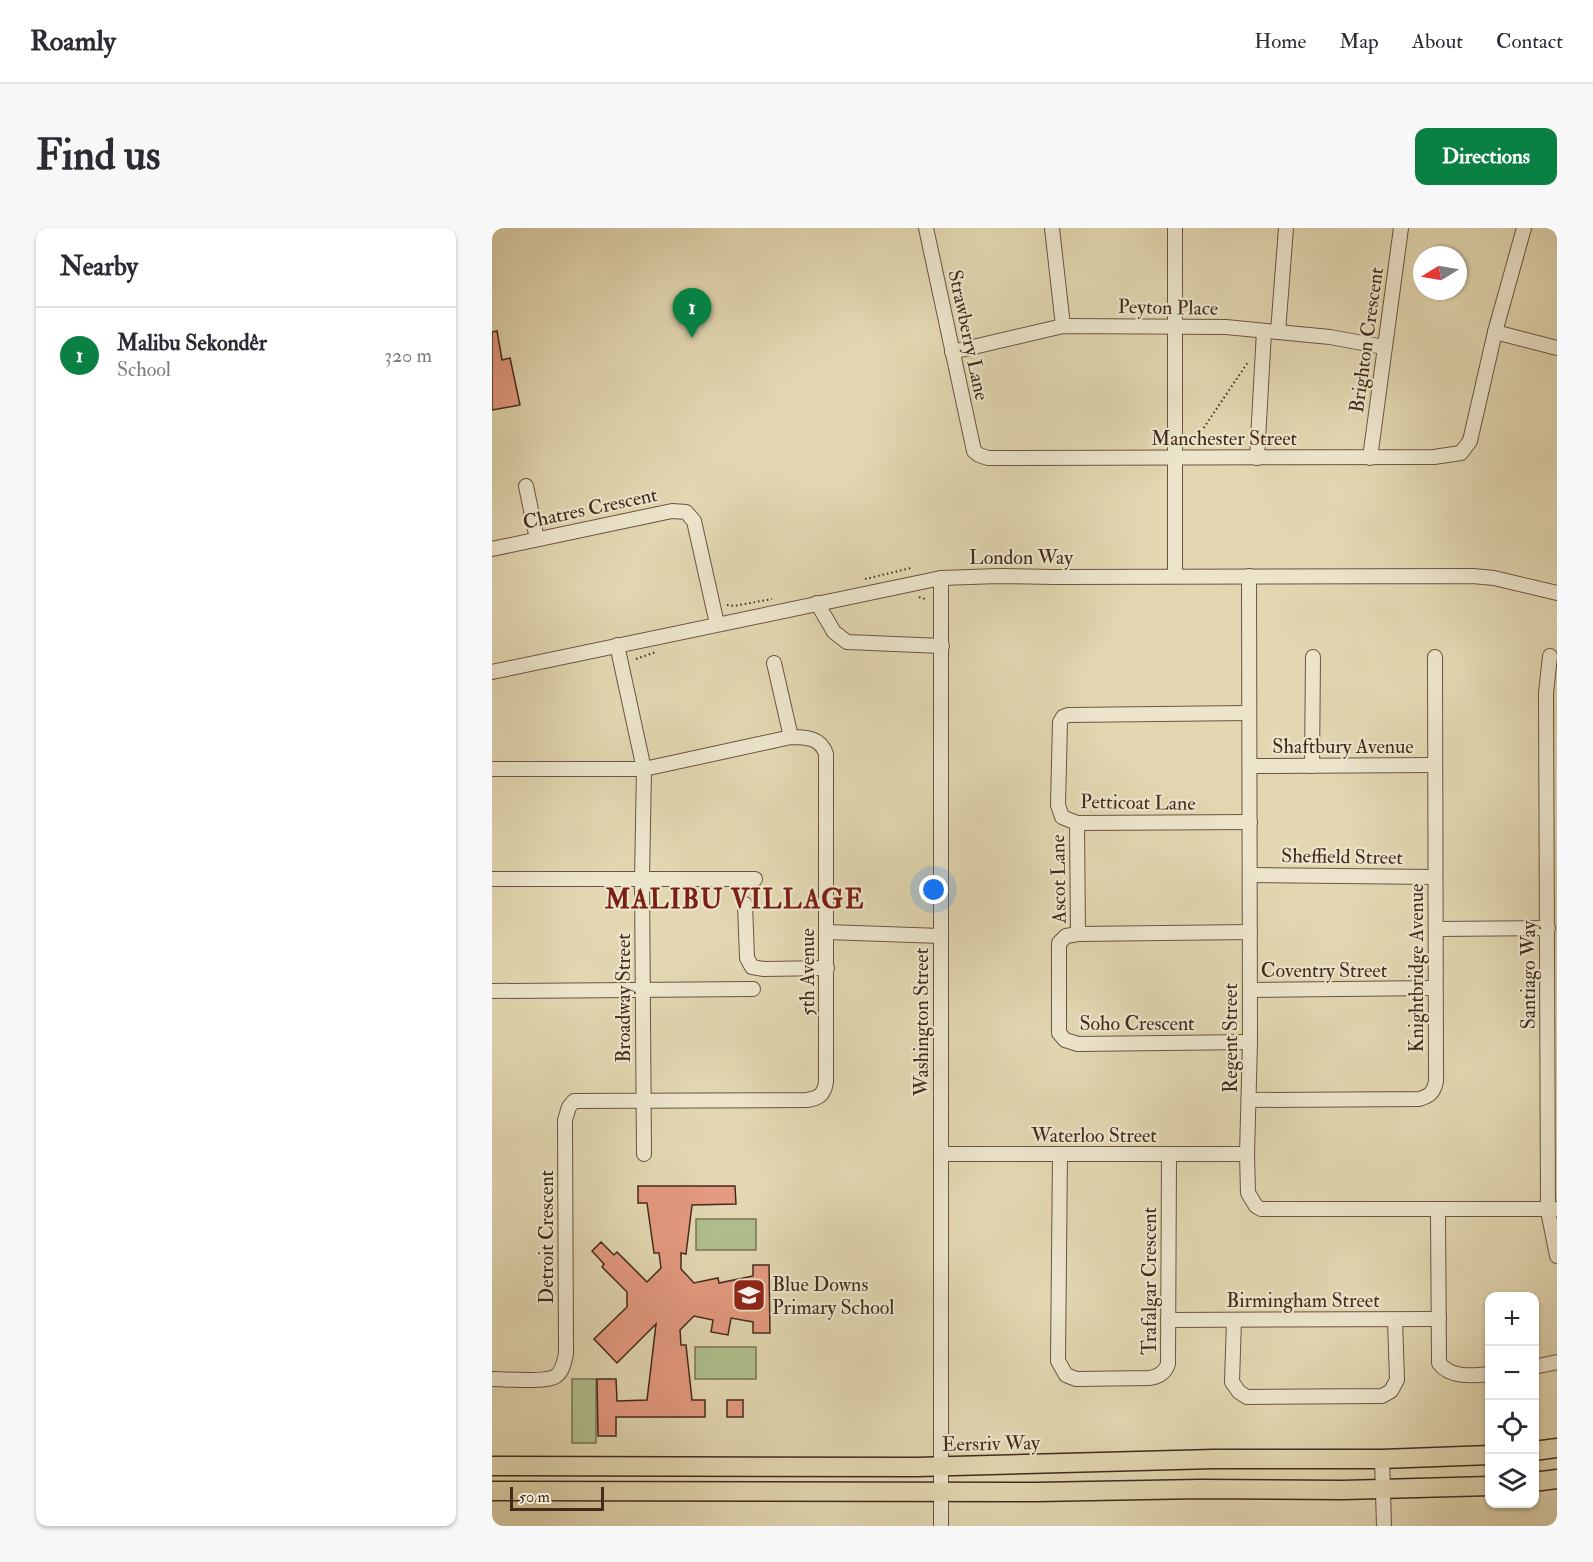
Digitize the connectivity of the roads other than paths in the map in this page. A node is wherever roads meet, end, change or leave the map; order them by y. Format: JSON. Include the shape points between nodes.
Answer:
{"nodes":[{"id":1,"x":926,"y":228,"type":"edge"},
{"id":2,"x":1052,"y":228,"type":"edge"},
{"id":3,"x":1175,"y":228,"type":"edge"},
{"id":4,"x":1286,"y":228,"type":"edge"},
{"id":5,"x":1401,"y":228,"type":"edge"},
{"id":6,"x":1524,"y":228,"type":"edge"},
{"id":7,"x":1063,"y":326,"type":"junction"},
{"id":8,"x":1176,"y":327,"type":"junction"},
{"id":9,"x":1271,"y":331,"type":"junction"},
{"id":10,"x":1495,"y":333,"type":"junction"},
{"id":11,"x":1384,"y":346,"type":"junction"},
{"id":12,"x":1557,"y":348,"type":"edge"},
{"id":13,"x":952,"y":352,"type":"junction"},
{"id":14,"x":974,"y":451,"type":"joint"},
{"id":15,"x":1176,"y":457,"type":"junction"},
{"id":16,"x":1257,"y":458,"type":"junction"},
{"id":17,"x":1370,"y":458,"type":"junction"},
{"id":18,"x":526,"y":486,"type":"dead end"},
{"id":19,"x":537,"y":539,"type":"junction"},
{"id":20,"x":492,"y":549,"type":"edge"},
{"id":21,"x":1175,"y":576,"type":"junction"},
{"id":22,"x":1250,"y":576,"type":"junction"},
{"id":23,"x":941,"y":578,"type":"junction"},
{"id":24,"x":1557,"y":593,"type":"edge"},
{"id":25,"x":817,"y":603,"type":"junction"},
{"id":26,"x":717,"y":624,"type":"junction"},
{"id":27,"x":617,"y":645,"type":"junction"},
{"id":28,"x":942,"y":646,"type":"junction"},
{"id":29,"x":1550,"y":656,"type":"dead end"},
{"id":30,"x":1313,"y":657,"type":"dead end"},
{"id":31,"x":1435,"y":657,"type":"dead end"},
{"id":32,"x":774,"y":663,"type":"dead end"},
{"id":33,"x":492,"y":672,"type":"edge"},
{"id":34,"x":1249,"y":712,"type":"junction"},
{"id":35,"x":791,"y":738,"type":"junction"},
{"id":36,"x":1552,"y":748,"type":"edge"},
{"id":37,"x":1435,"y":765,"type":"junction"},
{"id":38,"x":1250,"y":766,"type":"junction"},
{"id":39,"x":1312,"y":766,"type":"junction"},
{"id":40,"x":492,"y":769,"type":"edge"},
{"id":41,"x":644,"y":769,"type":"junction"},
{"id":42,"x":1250,"y":822,"type":"junction"},
{"id":43,"x":1077,"y":823,"type":"junction"},
{"id":44,"x":1552,"y":857,"type":"edge"},
{"id":45,"x":1250,"y":875,"type":"junction"},
{"id":46,"x":1435,"y":877,"type":"junction"},
{"id":47,"x":492,"y":879,"type":"edge"},
{"id":48,"x":642,"y":879,"type":"junction"},
{"id":49,"x":754,"y":879,"type":"dead end"},
{"id":50,"x":745,"y":904,"type":"dead end"},
{"id":51,"x":1548,"y":928,"type":"junction"},
{"id":52,"x":1436,"y":929,"type":"junction"},
{"id":53,"x":827,"y":932,"type":"junction"},
{"id":54,"x":1250,"y":932,"type":"junction"},
{"id":55,"x":1078,"y":934,"type":"junction"},
{"id":56,"x":941,"y":936,"type":"junction"},
{"id":57,"x":1552,"y":966,"type":"edge"},
{"id":58,"x":827,"y":968,"type":"junction"},
{"id":59,"x":1435,"y":988,"type":"junction"},
{"id":60,"x":753,"y":989,"type":"dead end"},
{"id":61,"x":643,"y":990,"type":"junction"},
{"id":62,"x":1250,"y":990,"type":"junction"},
{"id":63,"x":492,"y":991,"type":"edge"},
{"id":64,"x":1250,"y":1042,"type":"junction"},
{"id":65,"x":1552,"y":1078,"type":"edge"},
{"id":66,"x":1249,"y":1100,"type":"junction"},
{"id":67,"x":643,"y":1101,"type":"junction"},
{"id":68,"x":644,"y":1154,"type":"dead end"},
{"id":69,"x":941,"y":1154,"type":"junction"},
{"id":70,"x":1247,"y":1154,"type":"junction"},
{"id":71,"x":1059,"y":1155,"type":"junction"},
{"id":72,"x":1169,"y":1155,"type":"junction"},
{"id":73,"x":1438,"y":1210,"type":"junction"},
{"id":74,"x":1552,"y":1210,"type":"edge"},
{"id":75,"x":1557,"y":1256,"type":"edge"},
{"id":76,"x":1439,"y":1319,"type":"junction"},
{"id":77,"x":1168,"y":1320,"type":"junction"},
{"id":78,"x":1233,"y":1320,"type":"junction"},
{"id":79,"x":1395,"y":1320,"type":"junction"},
{"id":80,"x":1557,"y":1362,"type":"edge"},
{"id":81,"x":1539,"y":1366,"type":"edge"},
{"id":82,"x":1485,"y":1374,"type":"edge"},
{"id":83,"x":492,"y":1379,"type":"edge"},
{"id":84,"x":1557,"y":1448,"type":"edge"},
{"id":85,"x":1539,"y":1450,"type":"edge"},
{"id":86,"x":1485,"y":1455,"type":"edge"},
{"id":87,"x":1382,"y":1459,"type":"junction"},
{"id":88,"x":492,"y":1466,"type":"edge"},
{"id":89,"x":942,"y":1466,"type":"junction"},
{"id":90,"x":1557,"y":1479,"type":"edge"},
{"id":91,"x":1539,"y":1481,"type":"edge"},
{"id":92,"x":1485,"y":1486,"type":"edge"},
{"id":93,"x":1384,"y":1488,"type":"junction"},
{"id":94,"x":492,"y":1491,"type":"edge"},
{"id":95,"x":941,"y":1491,"type":"junction"},
{"id":96,"x":941,"y":1526,"type":"edge"},
{"id":97,"x":1384,"y":1526,"type":"edge"}],
"edges":[{"from":1,"to":13,"type":"street","name":"Strawberry Lane"},
{"from":2,"to":7,"type":"street"},
{"from":3,"to":8,"type":"street"},
{"from":4,"to":9,"type":"street"},
{"from":5,"to":11,"type":"street","name":"Brighton Crescent"},
{"from":6,"to":10,"type":"street"},
{"from":7,"to":8,"type":"street","name":"Peyton Place"},
{"from":7,"to":13,"type":"street","name":"Peyton Place"},
{"from":8,"to":9,"type":"street","name":"Peyton Place"},
{"from":8,"to":15,"type":"street"},
{"from":9,"to":11,"type":"street","name":"Peyton Place"},
{"from":9,"to":16,"type":"street"},
{"from":10,"to":12,"type":"street"},
{"from":10,"to":17,"type":"street","name":"Manchester Street","via":[[1470,441],[1461,453]]},
{"from":11,"to":17,"type":"street","name":"Brighton Crescent"},
{"from":13,"to":14,"type":"street","name":"Strawberry Lane"},
{"from":14,"to":15,"type":"street","name":"Manchester Street","via":[[988,458]]},
{"from":15,"to":16,"type":"street","name":"Manchester Street"},
{"from":15,"to":21,"type":"street"},
{"from":16,"to":17,"type":"street","name":"Manchester Street"},
{"from":18,"to":19,"type":"street"},
{"from":19,"to":20,"type":"street","name":"Chatres Crescent"},
{"from":19,"to":26,"type":"street","name":"Chatres Crescent","via":[[672,511],[686,512],[694,521]]},
{"from":21,"to":22,"type":"street","name":"London Way"},
{"from":21,"to":23,"type":"street","name":"London Way"},
{"from":22,"to":24,"type":"street","name":"London Way","via":[[1473,576]]},
{"from":22,"to":34,"type":"street","name":"Regent Street"},
{"from":23,"to":25,"type":"street","name":"London Way"},
{"from":23,"to":28,"type":"street","name":"Washington Street"},
{"from":25,"to":26,"type":"street","name":"London Way"},
{"from":25,"to":28,"type":"street","via":[[834,632],[847,642]]},
{"from":26,"to":27,"type":"street","name":"London Way"},
{"from":27,"to":33,"type":"street","name":"London Way"},
{"from":27,"to":41,"type":"street","name":"Broadway Street"},
{"from":28,"to":56,"type":"street","name":"Washington Street"},
{"from":29,"to":36,"type":"street","name":"Santiago Way","via":[[1546,693]]},
{"from":30,"to":39,"type":"street"},
{"from":31,"to":37,"type":"street","name":"Knightbridge Avenue"},
{"from":32,"to":35,"type":"street"},
{"from":34,"to":38,"type":"street","name":"Regent Street"},
{"from":34,"to":43,"type":"street","name":"Petticoat Lane","via":[[1063,717],[1058,805],[1062,817]]},
{"from":35,"to":41,"type":"street","name":"5th Avenue"},
{"from":35,"to":53,"type":"street","name":"5th Avenue","via":[[813,739],[826,754]]},
{"from":36,"to":44,"type":"street","name":"Santiago Way"},
{"from":37,"to":39,"type":"street","name":"Shaftbury Avenue"},
{"from":37,"to":46,"type":"street","name":"Knightbridge Avenue"},
{"from":38,"to":39,"type":"street","name":"Shaftbury Avenue"},
{"from":38,"to":42,"type":"street","name":"Regent Street"},
{"from":40,"to":41,"type":"street","name":"5th Avenue"},
{"from":41,"to":48,"type":"street","name":"Broadway Street"},
{"from":42,"to":43,"type":"street","name":"Petticoat Lane"},
{"from":42,"to":45,"type":"street","name":"Regent Street"},
{"from":43,"to":55,"type":"street","name":"Ascot Lane"},
{"from":44,"to":51,"type":"street","name":"Santiago Way"},
{"from":45,"to":46,"type":"street","name":"Sheffield Street"},
{"from":45,"to":54,"type":"street","name":"Regent Street"},
{"from":46,"to":52,"type":"street","name":"Knightbridge Avenue"},
{"from":47,"to":48,"type":"street"},
{"from":48,"to":49,"type":"street"},
{"from":48,"to":61,"type":"street","name":"Broadway Street"},
{"from":50,"to":58,"type":"street","via":[[747,958],[752,967]]},
{"from":51,"to":52,"type":"street"},
{"from":51,"to":57,"type":"street","name":"Santiago Way"},
{"from":52,"to":59,"type":"street","name":"Knightbridge Avenue"},
{"from":53,"to":56,"type":"street"},
{"from":53,"to":58,"type":"street","name":"5th Avenue"},
{"from":54,"to":55,"type":"street"},
{"from":54,"to":62,"type":"street","name":"Regent Street"},
{"from":55,"to":64,"type":"street","name":"Soho Crescent","via":[[1066,936],[1059,943],[1059,1033],[1065,1040],[1078,1044]]},
{"from":56,"to":69,"type":"street","name":"Washington Street"},
{"from":57,"to":65,"type":"street","name":"Santiago Way"},
{"from":58,"to":67,"type":"street","name":"5th Avenue","via":[[826,1082],[820,1096],[807,1100]]},
{"from":59,"to":62,"type":"street","name":"Coventry Street"},
{"from":59,"to":66,"type":"street","name":"Knightbridge Avenue","via":[[1436,1081],[1431,1094],[1419,1099]]},
{"from":60,"to":61,"type":"street"},
{"from":61,"to":63,"type":"street"},
{"from":61,"to":67,"type":"street","name":"Broadway Street"},
{"from":62,"to":64,"type":"street","name":"Regent Street"},
{"from":64,"to":66,"type":"street","name":"Regent Street"},
{"from":65,"to":74,"type":"street","name":"Santiago Way"},
{"from":66,"to":70,"type":"street","name":"Regent Street"},
{"from":67,"to":68,"type":"street","name":"Broadway Street"},
{"from":67,"to":83,"type":"street","name":"Detroit Crescent","via":[[574,1101],[566,1114],[572,1300],[563,1365],[550,1379]]},
{"from":69,"to":71,"type":"street","name":"Waterloo Street"},
{"from":69,"to":89,"type":"street","name":"Washington Street"},
{"from":70,"to":72,"type":"street","name":"Waterloo Street"},
{"from":70,"to":73,"type":"street","name":"Regent Street","via":[[1248,1193],[1261,1209]]},
{"from":71,"to":72,"type":"street","name":"Waterloo Street"},
{"from":71,"to":77,"type":"street","name":"Trafalgar Crescent","via":[[1059,1361],[1063,1371],[1076,1379],[1159,1375],[1168,1364]]},
{"from":72,"to":77,"type":"street","name":"Trafalgar Crescent"},
{"from":73,"to":74,"type":"street","name":"Regent Street"},
{"from":73,"to":76,"type":"street"},
{"from":74,"to":75,"type":"street","name":"Santiago Way"},
{"from":76,"to":79,"type":"street","name":"Birmingham Street"},
{"from":76,"to":82,"type":"street","via":[[1438,1359],[1443,1369],[1452,1374]]},
{"from":77,"to":78,"type":"street","name":"Birmingham Street"},
{"from":78,"to":79,"type":"street","name":"Birmingham Street"},
{"from":78,"to":79,"type":"street","via":[[1232,1382],[1247,1397],[1382,1396],[1391,1391],[1397,1380]]},
{"from":80,"to":81,"type":"street"},
{"from":84,"to":85,"type":"main road"},
{"from":86,"to":87,"type":"main road","name":"Eersriv Way"},
{"from":87,"to":89,"type":"main road","name":"Eersriv Way"},
{"from":87,"to":93,"type":"street"},
{"from":88,"to":89,"type":"main road","name":"Eersriv Way"},
{"from":89,"to":95,"type":"street","name":"Washington Street"},
{"from":90,"to":91,"type":"main road"},
{"from":92,"to":93,"type":"main road"},
{"from":93,"to":95,"type":"main road"},
{"from":93,"to":97,"type":"street"},
{"from":94,"to":95,"type":"main road"},
{"from":95,"to":96,"type":"street","name":"Washington Street"}]}
